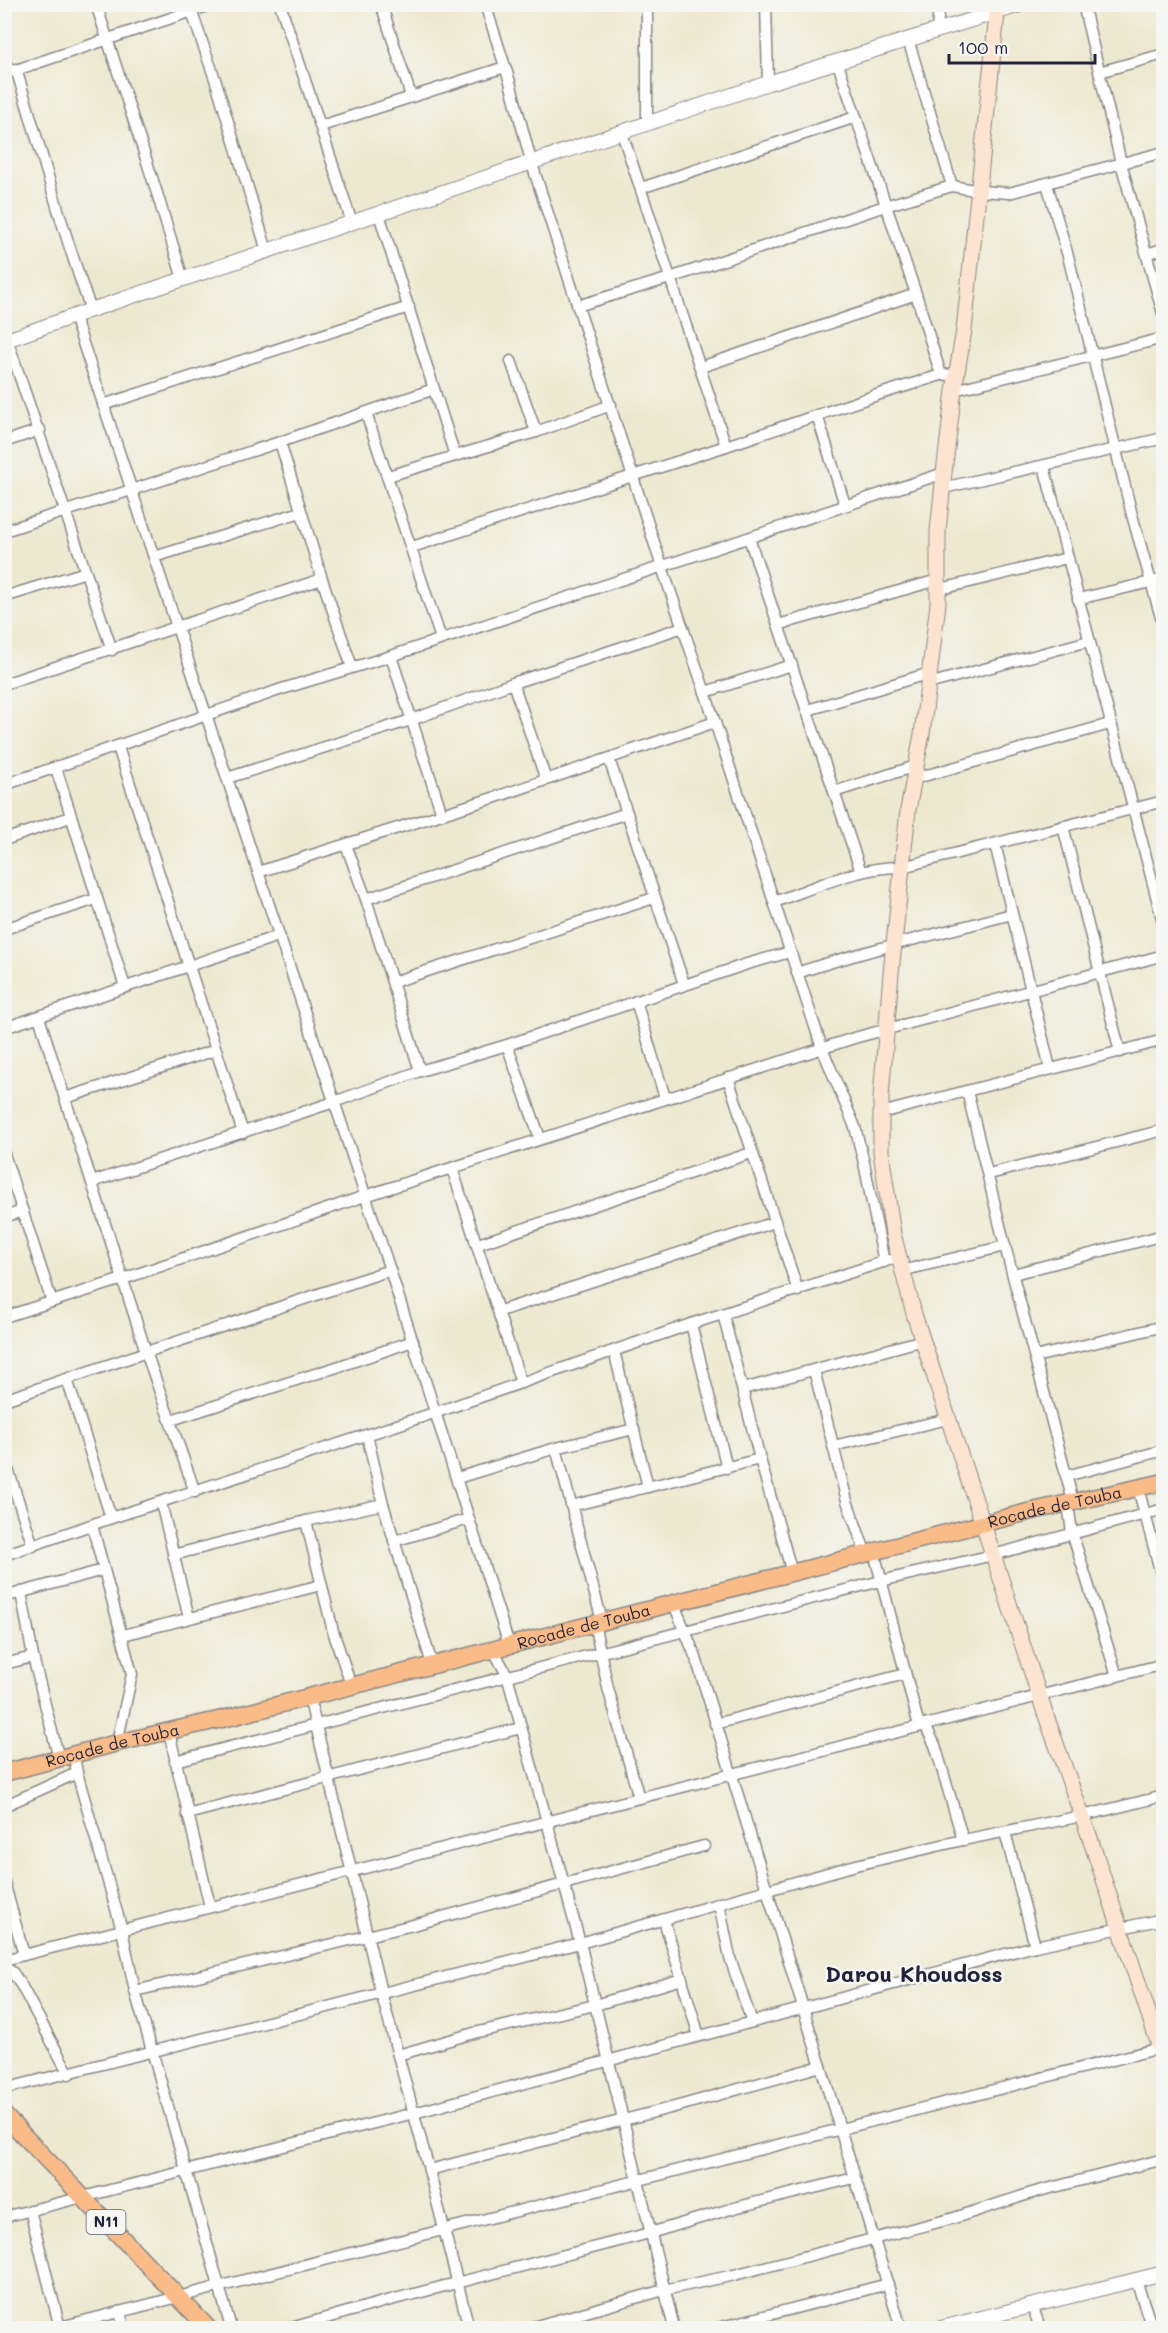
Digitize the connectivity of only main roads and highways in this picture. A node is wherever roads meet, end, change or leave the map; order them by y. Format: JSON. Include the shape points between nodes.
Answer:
{"nodes":[{"id":1,"x":998,"y":8,"type":"edge"},
{"id":2,"x":1164,"y":1482,"type":"edge"},
{"id":3,"x":982,"y":1524,"type":"junction"},
{"id":4,"x":4,"y":1773,"type":"edge"},
{"id":5,"x":1162,"y":2052,"type":"edge"},
{"id":6,"x":4,"y":2115,"type":"edge"},
{"id":7,"x":208,"y":2328,"type":"edge"}],
"edges":[{"from":1,"to":3,"type":"main road","via":[[964,330],[949,375],[954,390],[938,531],[938,603],[902,867],[881,1113],[894,1264]]},
{"from":2,"to":3,"type":"main road","name":"Rocade de Touba"},
{"from":3,"to":4,"type":"main road","name":"Rocade de Touba"},
{"from":3,"to":5,"type":"main road"},
{"from":6,"to":7,"type":"main road","number":"N11"}]}
